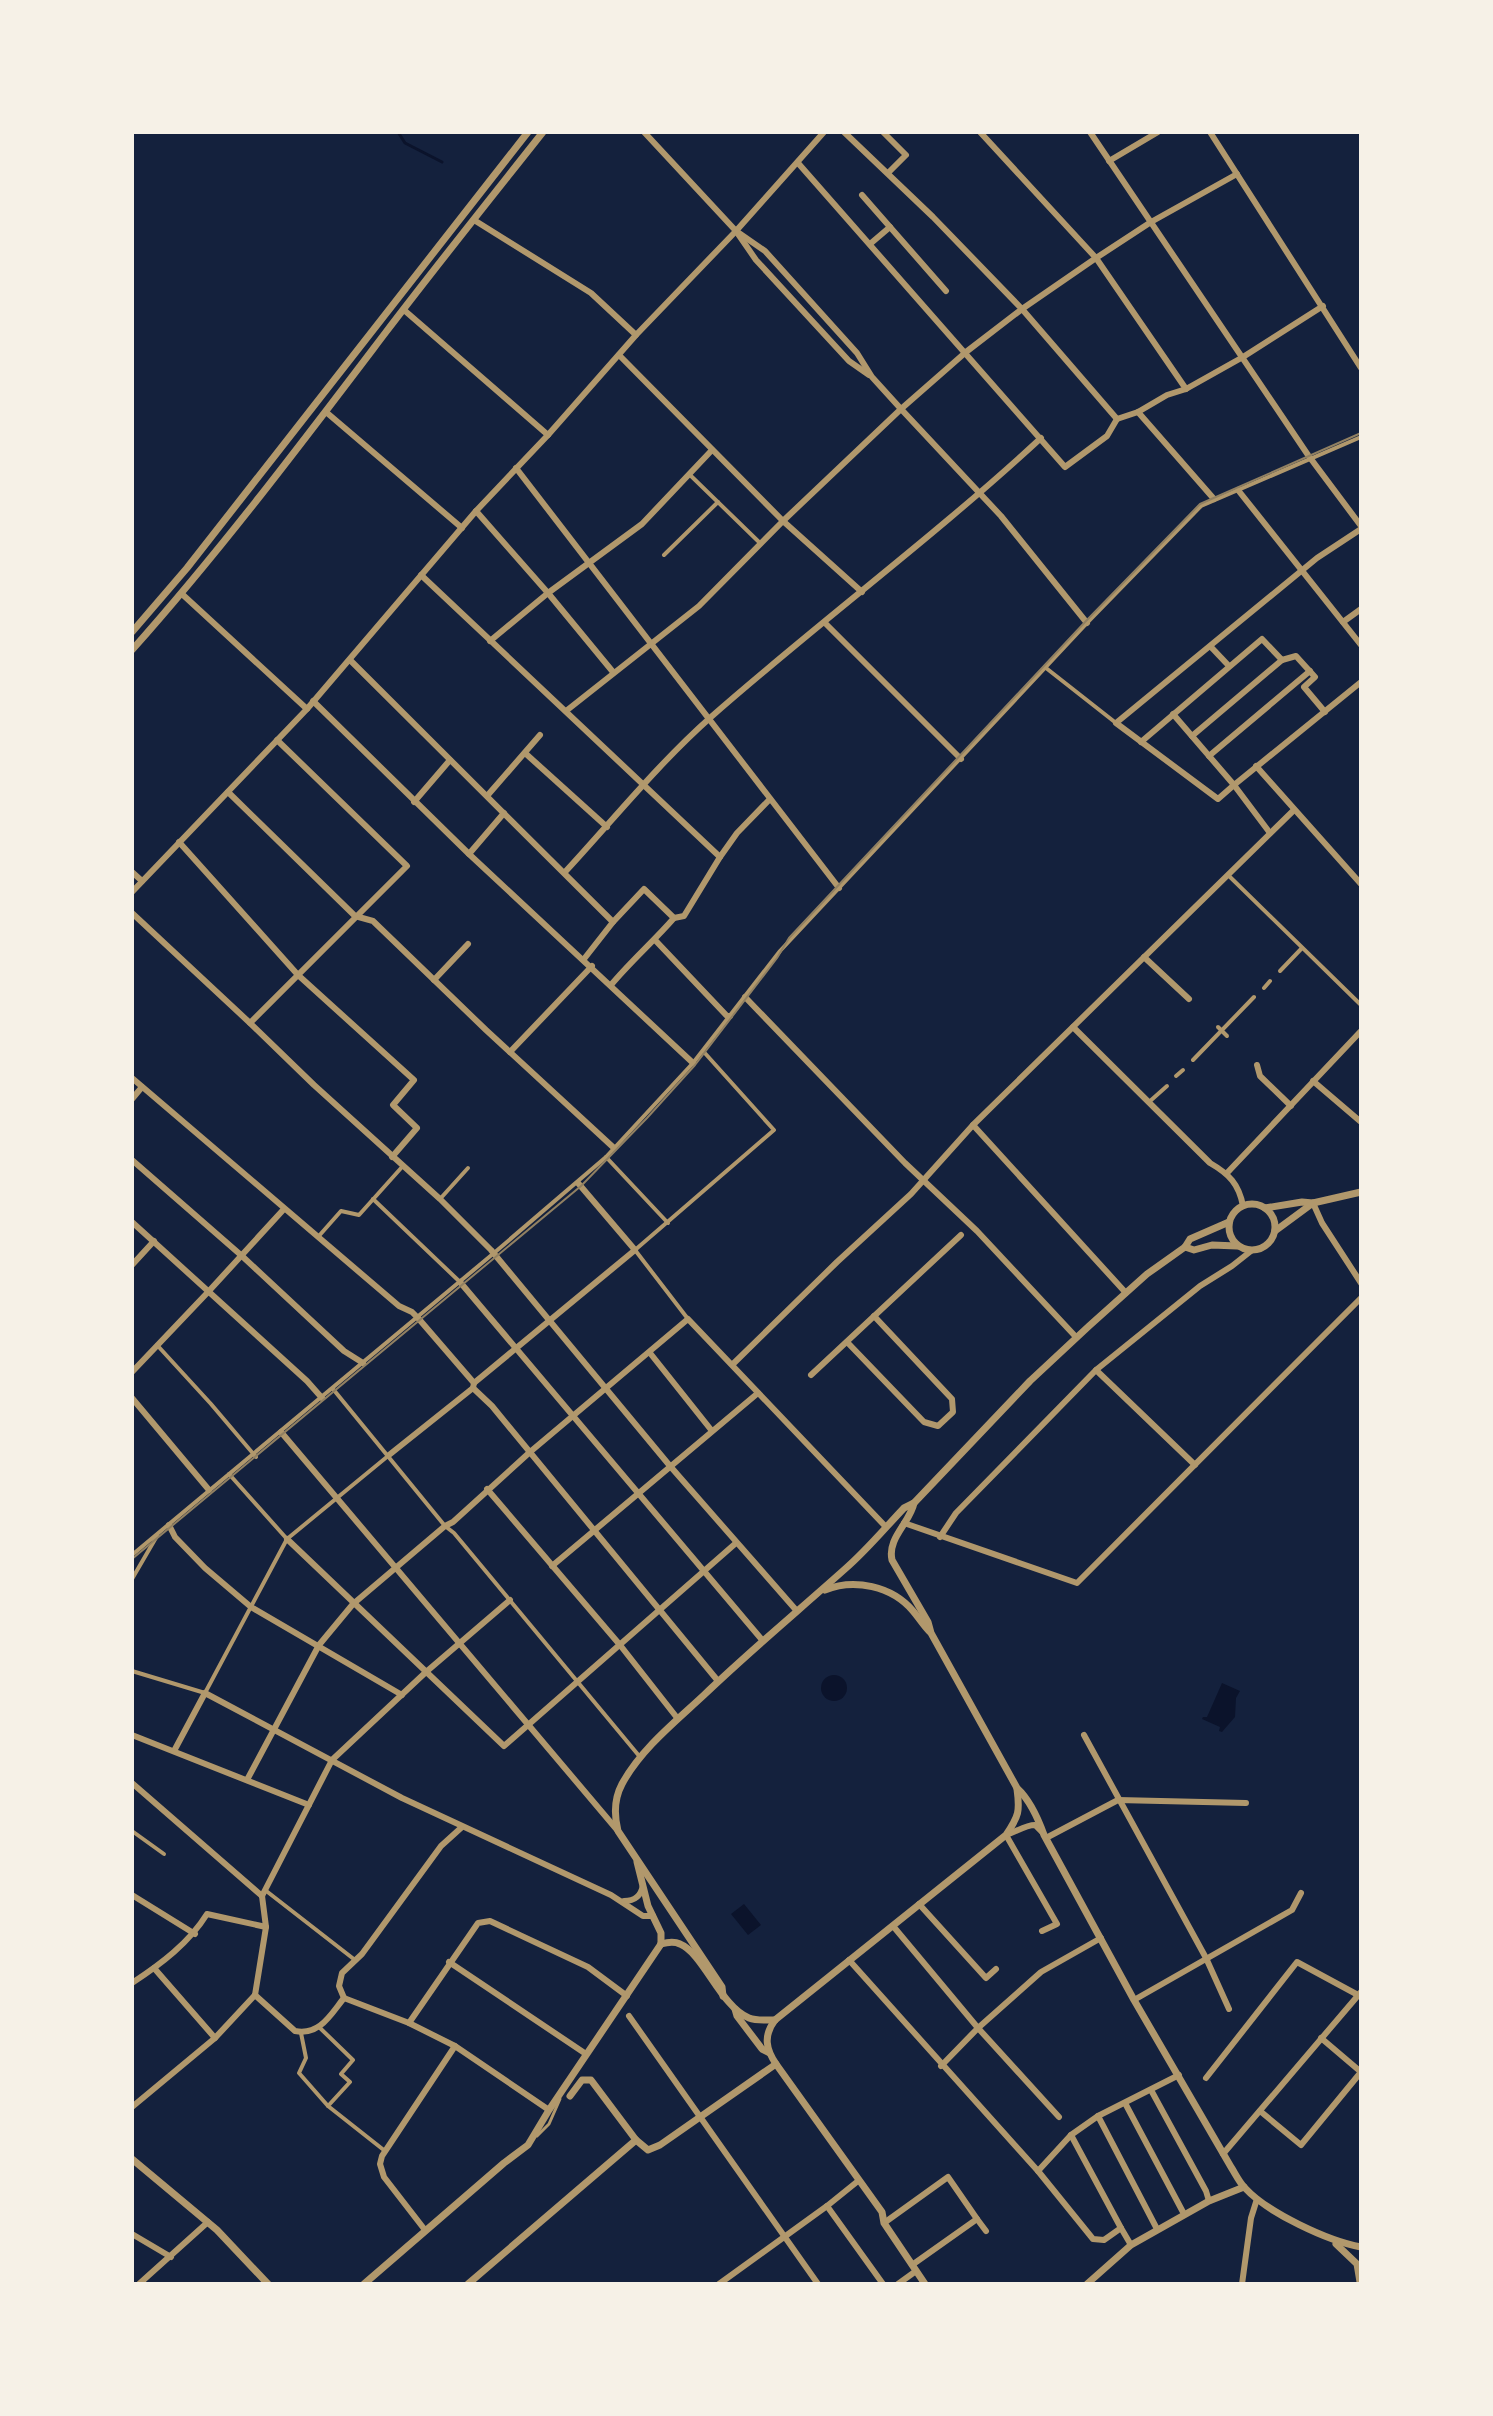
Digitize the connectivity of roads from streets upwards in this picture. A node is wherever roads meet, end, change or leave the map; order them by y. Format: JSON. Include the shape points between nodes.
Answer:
{"nodes":[{"id":1,"x":528,"y":132,"type":"edge"},
{"id":2,"x":543,"y":132,"type":"edge"},
{"id":3,"x":644,"y":132,"type":"edge"},
{"id":4,"x":824,"y":132,"type":"edge"},
{"id":5,"x":844,"y":132,"type":"edge"},
{"id":6,"x":883,"y":132,"type":"edge"},
{"id":7,"x":980,"y":132,"type":"edge"},
{"id":8,"x":1090,"y":132,"type":"edge"},
{"id":9,"x":1158,"y":132,"type":"edge"},
{"id":10,"x":1210,"y":132,"type":"edge"},
{"id":11,"x":1109,"y":161,"type":"junction"},
{"id":12,"x":798,"y":163,"type":"junction"},
{"id":13,"x":888,"y":173,"type":"junction"},
{"id":14,"x":1237,"y":174,"type":"junction"},
{"id":15,"x":862,"y":195,"type":"dead end"},
{"id":16,"x":474,"y":220,"type":"junction"},
{"id":17,"x":1151,"y":222,"type":"junction"},
{"id":18,"x":890,"y":227,"type":"junction"},
{"id":19,"x":736,"y":231,"type":"junction"},
{"id":20,"x":870,"y":244,"type":"junction"},
{"id":21,"x":1096,"y":258,"type":"junction"},
{"id":22,"x":946,"y":291,"type":"dead end"},
{"id":23,"x":1323,"y":306,"type":"junction"},
{"id":24,"x":1022,"y":309,"type":"junction"},
{"id":25,"x":404,"y":310,"type":"junction"},
{"id":26,"x":636,"y":335,"type":"junction"},
{"id":27,"x":966,"y":352,"type":"junction"},
{"id":28,"x":619,"y":355,"type":"junction"},
{"id":29,"x":1243,"y":357,"type":"junction"},
{"id":30,"x":1361,"y":368,"type":"edge"},
{"id":31,"x":872,"y":377,"type":"junction"},
{"id":32,"x":1186,"y":389,"type":"junction"},
{"id":33,"x":901,"y":409,"type":"junction"},
{"id":34,"x":326,"y":412,"type":"junction"},
{"id":35,"x":1138,"y":412,"type":"junction"},
{"id":36,"x":1117,"y":419,"type":"junction"},
{"id":37,"x":548,"y":435,"type":"junction"},
{"id":38,"x":1361,"y":437,"type":"edge"},
{"id":39,"x":1041,"y":438,"type":"junction"},
{"id":40,"x":712,"y":450,"type":"junction"},
{"id":41,"x":1309,"y":457,"type":"junction"},
{"id":42,"x":516,"y":468,"type":"junction"},
{"id":43,"x":689,"y":474,"type":"junction"},
{"id":44,"x":1238,"y":490,"type":"junction"},
{"id":45,"x":981,"y":494,"type":"junction"},
{"id":46,"x":1214,"y":499,"type":"junction"},
{"id":47,"x":718,"y":502,"type":"junction"},
{"id":48,"x":476,"y":511,"type":"junction"},
{"id":49,"x":783,"y":521,"type":"junction"},
{"id":50,"x":1361,"y":527,"type":"edge"},
{"id":51,"x":462,"y":528,"type":"junction"},
{"id":52,"x":760,"y":543,"type":"junction"},
{"id":53,"x":664,"y":555,"type":"dead end"},
{"id":54,"x":589,"y":561,"type":"junction"},
{"id":55,"x":1303,"y":570,"type":"junction"},
{"id":56,"x":421,"y":575,"type":"junction"},
{"id":57,"x":862,"y":592,"type":"junction"},
{"id":58,"x":548,"y":593,"type":"junction"},
{"id":59,"x":182,"y":594,"type":"junction"},
{"id":60,"x":1361,"y":609,"type":"edge"},
{"id":61,"x":1343,"y":622,"type":"junction"},
{"id":62,"x":825,"y":623,"type":"junction"},
{"id":63,"x":1087,"y":623,"type":"junction"},
{"id":64,"x":132,"y":632,"type":"edge"},
{"id":65,"x":490,"y":641,"type":"junction"},
{"id":66,"x":652,"y":643,"type":"junction"},
{"id":67,"x":1361,"y":645,"type":"edge"},
{"id":68,"x":1211,"y":647,"type":"junction"},
{"id":69,"x":132,"y":650,"type":"edge"},
{"id":70,"x":350,"y":660,"type":"junction"},
{"id":71,"x":1282,"y":660,"type":"junction"},
{"id":72,"x":1229,"y":666,"type":"junction"},
{"id":73,"x":1045,"y":668,"type":"junction"},
{"id":74,"x":1310,"y":671,"type":"junction"},
{"id":75,"x":613,"y":672,"type":"junction"},
{"id":76,"x":1361,"y":682,"type":"edge"},
{"id":77,"x":313,"y":701,"type":"junction"},
{"id":78,"x":307,"y":709,"type":"junction"},
{"id":79,"x":566,"y":711,"type":"junction"},
{"id":80,"x":1325,"y":712,"type":"junction"},
{"id":81,"x":1173,"y":714,"type":"junction"},
{"id":82,"x":710,"y":718,"type":"junction"},
{"id":83,"x":1116,"y":723,"type":"junction"},
{"id":84,"x":540,"y":735,"type":"dead end"},
{"id":85,"x":1192,"y":736,"type":"junction"},
{"id":86,"x":277,"y":740,"type":"junction"},
{"id":87,"x":1141,"y":742,"type":"junction"},
{"id":88,"x":525,"y":753,"type":"junction"},
{"id":89,"x":1209,"y":756,"type":"junction"},
{"id":90,"x":961,"y":759,"type":"junction"},
{"id":91,"x":450,"y":760,"type":"junction"},
{"id":92,"x":1256,"y":766,"type":"junction"},
{"id":93,"x":644,"y":783,"type":"junction"},
{"id":94,"x":1234,"y":785,"type":"junction"},
{"id":95,"x":228,"y":792,"type":"junction"},
{"id":96,"x":487,"y":796,"type":"junction"},
{"id":97,"x":770,"y":799,"type":"junction"},
{"id":98,"x":414,"y":802,"type":"junction"},
{"id":99,"x":1294,"y":810,"type":"junction"},
{"id":100,"x":504,"y":813,"type":"junction"},
{"id":101,"x":607,"y":827,"type":"junction"},
{"id":102,"x":1270,"y":833,"type":"junction"},
{"id":103,"x":179,"y":842,"type":"junction"},
{"id":104,"x":469,"y":854,"type":"junction"},
{"id":105,"x":720,"y":857,"type":"junction"},
{"id":106,"x":132,"y":872,"type":"edge"},
{"id":107,"x":565,"y":872,"type":"junction"},
{"id":108,"x":1227,"y":874,"type":"junction"},
{"id":109,"x":142,"y":881,"type":"junction"},
{"id":110,"x":1361,"y":884,"type":"edge"},
{"id":111,"x":839,"y":888,"type":"junction"},
{"id":112,"x":132,"y":892,"type":"edge"},
{"id":113,"x":132,"y":913,"type":"edge"},
{"id":114,"x":355,"y":916,"type":"junction"},
{"id":115,"x":674,"y":918,"type":"junction"},
{"id":116,"x":613,"y":922,"type":"junction"},
{"id":117,"x":655,"y":940,"type":"junction"},
{"id":118,"x":468,"y":944,"type":"dead end"},
{"id":119,"x":1302,"y":948,"type":"junction"},
{"id":120,"x":1144,"y":957,"type":"junction"},
{"id":121,"x":584,"y":959,"type":"junction"},
{"id":122,"x":592,"y":966,"type":"junction"},
{"id":123,"x":1280,"y":971,"type":"dead end"},
{"id":124,"x":298,"y":975,"type":"junction"},
{"id":125,"x":434,"y":980,"type":"junction"},
{"id":126,"x":1270,"y":981,"type":"dead end"},
{"id":127,"x":611,"y":985,"type":"junction"},
{"id":128,"x":1264,"y":988,"type":"dead end"},
{"id":129,"x":745,"y":997,"type":"junction"},
{"id":130,"x":1254,"y":997,"type":"dead end"},
{"id":131,"x":1190,"y":1001,"type":"dead end"},
{"id":132,"x":1361,"y":1005,"type":"edge"},
{"id":133,"x":730,"y":1016,"type":"junction"},
{"id":134,"x":250,"y":1023,"type":"junction"},
{"id":135,"x":1073,"y":1027,"type":"junction"},
{"id":136,"x":1220,"y":1029,"type":"junction"},
{"id":137,"x":1361,"y":1031,"type":"edge"},
{"id":138,"x":1227,"y":1036,"type":"dead end"},
{"id":139,"x":703,"y":1051,"type":"junction"},
{"id":140,"x":510,"y":1052,"type":"junction"},
{"id":141,"x":1193,"y":1060,"type":"dead end"},
{"id":142,"x":1255,"y":1062,"type":"dead end"},
{"id":143,"x":693,"y":1063,"type":"junction"},
{"id":144,"x":1183,"y":1070,"type":"dead end"},
{"id":145,"x":1176,"y":1076,"type":"dead end"},
{"id":146,"x":132,"y":1078,"type":"edge"},
{"id":147,"x":1313,"y":1081,"type":"junction"},
{"id":148,"x":1167,"y":1086,"type":"dead end"},
{"id":149,"x":142,"y":1087,"type":"junction"},
{"id":150,"x":132,"y":1099,"type":"edge"},
{"id":151,"x":1149,"y":1102,"type":"junction"},
{"id":152,"x":1291,"y":1106,"type":"junction"},
{"id":153,"x":1359,"y":1117,"type":"edge"},
{"id":154,"x":973,"y":1125,"type":"junction"},
{"id":155,"x":614,"y":1148,"type":"junction"},
{"id":156,"x":392,"y":1157,"type":"junction"},
{"id":157,"x":606,"y":1157,"type":"junction"},
{"id":158,"x":132,"y":1160,"type":"edge"},
{"id":159,"x":402,"y":1167,"type":"junction"},
{"id":160,"x":468,"y":1168,"type":"dead end"},
{"id":161,"x":1227,"y":1173,"type":"junction"},
{"id":162,"x":923,"y":1179,"type":"junction"},
{"id":163,"x":578,"y":1183,"type":"junction"},
{"id":164,"x":1361,"y":1192,"type":"edge"},
{"id":165,"x":373,"y":1199,"type":"junction"},
{"id":166,"x":440,"y":1199,"type":"junction"},
{"id":167,"x":1313,"y":1203,"type":"junction"},
{"id":168,"x":1243,"y":1206,"type":"junction"},
{"id":169,"x":1265,"y":1208,"type":"junction"},
{"id":170,"x":284,"y":1209,"type":"junction"},
{"id":171,"x":132,"y":1222,"type":"edge"},
{"id":172,"x":1229,"y":1222,"type":"junction"},
{"id":173,"x":668,"y":1223,"type":"junction"},
{"id":174,"x":1275,"y":1231,"type":"junction"},
{"id":175,"x":961,"y":1235,"type":"dead end"},
{"id":176,"x":318,"y":1237,"type":"junction"},
{"id":177,"x":154,"y":1241,"type":"junction"},
{"id":178,"x":1237,"y":1246,"type":"junction"},
{"id":179,"x":1185,"y":1247,"type":"junction"},
{"id":180,"x":635,"y":1250,"type":"junction"},
{"id":181,"x":1251,"y":1251,"type":"junction"},
{"id":182,"x":493,"y":1252,"type":"junction"},
{"id":183,"x":242,"y":1256,"type":"junction"},
{"id":184,"x":132,"y":1265,"type":"edge"},
{"id":185,"x":460,"y":1282,"type":"junction"},
{"id":186,"x":1361,"y":1283,"type":"edge"},
{"id":187,"x":209,"y":1291,"type":"junction"},
{"id":188,"x":1126,"y":1293,"type":"junction"},
{"id":189,"x":1361,"y":1298,"type":"edge"},
{"id":190,"x":874,"y":1316,"type":"junction"},
{"id":191,"x":418,"y":1318,"type":"junction"},
{"id":192,"x":688,"y":1319,"type":"junction"},
{"id":193,"x":549,"y":1320,"type":"junction"},
{"id":194,"x":1076,"y":1337,"type":"junction"},
{"id":195,"x":847,"y":1342,"type":"junction"},
{"id":196,"x":157,"y":1345,"type":"junction"},
{"id":197,"x":517,"y":1349,"type":"junction"},
{"id":198,"x":650,"y":1353,"type":"junction"},
{"id":199,"x":363,"y":1363,"type":"junction"},
{"id":200,"x":733,"y":1364,"type":"junction"},
{"id":201,"x":1096,"y":1370,"type":"junction"},
{"id":202,"x":132,"y":1372,"type":"edge"},
{"id":203,"x":811,"y":1375,"type":"dead end"},
{"id":204,"x":473,"y":1386,"type":"junction"},
{"id":205,"x":333,"y":1389,"type":"junction"},
{"id":206,"x":607,"y":1389,"type":"junction"},
{"id":207,"x":758,"y":1393,"type":"junction"},
{"id":208,"x":132,"y":1398,"type":"edge"},
{"id":209,"x":322,"y":1398,"type":"junction"},
{"id":210,"x":574,"y":1416,"type":"junction"},
{"id":211,"x":712,"y":1431,"type":"junction"},
{"id":212,"x":281,"y":1432,"type":"junction"},
{"id":213,"x":530,"y":1452,"type":"junction"},
{"id":214,"x":389,"y":1455,"type":"junction"},
{"id":215,"x":254,"y":1456,"type":"junction"},
{"id":216,"x":1195,"y":1465,"type":"junction"},
{"id":217,"x":670,"y":1466,"type":"junction"},
{"id":218,"x":229,"y":1474,"type":"junction"},
{"id":219,"x":487,"y":1489,"type":"junction"},
{"id":220,"x":209,"y":1490,"type":"junction"},
{"id":221,"x":637,"y":1493,"type":"junction"},
{"id":222,"x":338,"y":1499,"type":"junction"},
{"id":223,"x":914,"y":1503,"type":"junction"},
{"id":224,"x":904,"y":1523,"type":"junction"},
{"id":225,"x":169,"y":1525,"type":"junction"},
{"id":226,"x":445,"y":1526,"type":"junction"},
{"id":227,"x":886,"y":1527,"type":"junction"},
{"id":228,"x":593,"y":1530,"type":"junction"},
{"id":229,"x":157,"y":1535,"type":"junction"},
{"id":230,"x":940,"y":1537,"type":"junction"},
{"id":231,"x":287,"y":1539,"type":"junction"},
{"id":232,"x":736,"y":1543,"type":"junction"},
{"id":233,"x":132,"y":1555,"type":"edge"},
{"id":234,"x":552,"y":1566,"type":"junction"},
{"id":235,"x":394,"y":1567,"type":"junction"},
{"id":236,"x":705,"y":1572,"type":"junction"},
{"id":237,"x":132,"y":1579,"type":"edge"},
{"id":238,"x":816,"y":1593,"type":"junction"},
{"id":239,"x":510,"y":1600,"type":"junction"},
{"id":240,"x":353,"y":1604,"type":"junction"},
{"id":241,"x":251,"y":1607,"type":"junction"},
{"id":242,"x":659,"y":1608,"type":"junction"},
{"id":243,"x":796,"y":1610,"type":"junction"},
{"id":244,"x":931,"y":1633,"type":"junction"},
{"id":245,"x":763,"y":1641,"type":"junction"},
{"id":246,"x":459,"y":1643,"type":"junction"},
{"id":247,"x":319,"y":1645,"type":"junction"},
{"id":248,"x":620,"y":1645,"type":"junction"},
{"id":249,"x":132,"y":1671,"type":"edge"},
{"id":250,"x":426,"y":1672,"type":"junction"},
{"id":251,"x":579,"y":1681,"type":"junction"},
{"id":252,"x":718,"y":1681,"type":"junction"},
{"id":253,"x":205,"y":1693,"type":"junction"},
{"id":254,"x":402,"y":1695,"type":"junction"},
{"id":255,"x":678,"y":1719,"type":"junction"},
{"id":256,"x":527,"y":1724,"type":"junction"},
{"id":257,"x":274,"y":1729,"type":"junction"},
{"id":258,"x":132,"y":1735,"type":"edge"},
{"id":259,"x":1084,"y":1735,"type":"dead end"},
{"id":260,"x":174,"y":1751,"type":"junction"},
{"id":261,"x":640,"y":1757,"type":"junction"},
{"id":262,"x":332,"y":1760,"type":"junction"},
{"id":263,"x":247,"y":1780,"type":"junction"},
{"id":264,"x":132,"y":1783,"type":"edge"},
{"id":265,"x":1017,"y":1788,"type":"junction"},
{"id":266,"x":1118,"y":1800,"type":"junction"},
{"id":267,"x":1246,"y":1803,"type":"dead end"},
{"id":268,"x":309,"y":1805,"type":"junction"},
{"id":269,"x":462,"y":1827,"type":"junction"},
{"id":270,"x":132,"y":1831,"type":"edge"},
{"id":271,"x":618,"y":1831,"type":"junction"},
{"id":272,"x":1006,"y":1835,"type":"junction"},
{"id":273,"x":1045,"y":1836,"type":"junction"},
{"id":274,"x":164,"y":1854,"type":"dead end"},
{"id":275,"x":635,"y":1858,"type":"junction"},
{"id":276,"x":643,"y":1881,"type":"junction"},
{"id":277,"x":264,"y":1893,"type":"junction"},
{"id":278,"x":1301,"y":1893,"type":"dead end"},
{"id":279,"x":132,"y":1896,"type":"edge"},
{"id":280,"x":619,"y":1901,"type":"junction"},
{"id":281,"x":919,"y":1904,"type":"junction"},
{"id":282,"x":653,"y":1916,"type":"junction"},
{"id":283,"x":893,"y":1926,"type":"junction"},
{"id":284,"x":266,"y":1927,"type":"junction"},
{"id":285,"x":1042,"y":1931,"type":"dead end"},
{"id":286,"x":195,"y":1934,"type":"junction"},
{"id":287,"x":1101,"y":1938,"type":"junction"},
{"id":288,"x":661,"y":1944,"type":"junction"},
{"id":289,"x":1206,"y":1958,"type":"junction"},
{"id":290,"x":355,"y":1960,"type":"junction"},
{"id":291,"x":849,"y":1960,"type":"junction"},
{"id":292,"x":449,"y":1962,"type":"junction"},
{"id":293,"x":154,"y":1968,"type":"junction"},
{"id":294,"x":996,"y":1969,"type":"dead end"},
{"id":295,"x":132,"y":1983,"type":"edge"},
{"id":296,"x":1360,"y":1994,"type":"edge"},
{"id":297,"x":255,"y":1995,"type":"junction"},
{"id":298,"x":627,"y":1996,"type":"junction"},
{"id":299,"x":723,"y":1996,"type":"junction"},
{"id":300,"x":344,"y":1998,"type":"junction"},
{"id":301,"x":1134,"y":2000,"type":"junction"},
{"id":302,"x":619,"y":2007,"type":"junction"},
{"id":303,"x":735,"y":2007,"type":"junction"},
{"id":304,"x":1229,"y":2009,"type":"dead end"},
{"id":305,"x":629,"y":2016,"type":"joint"},
{"id":306,"x":775,"y":2020,"type":"junction"},
{"id":307,"x":409,"y":2023,"type":"junction"},
{"id":308,"x":320,"y":2028,"type":"junction"},
{"id":309,"x":978,"y":2028,"type":"junction"},
{"id":310,"x":301,"y":2033,"type":"junction"},
{"id":311,"x":215,"y":2038,"type":"junction"},
{"id":312,"x":1321,"y":2038,"type":"junction"},
{"id":313,"x":455,"y":2046,"type":"junction"},
{"id":314,"x":768,"y":2052,"type":"junction"},
{"id":315,"x":584,"y":2058,"type":"junction"},
{"id":316,"x":776,"y":2064,"type":"junction"},
{"id":317,"x":941,"y":2066,"type":"junction"},
{"id":318,"x":1179,"y":2075,"type":"junction"},
{"id":319,"x":1206,"y":2078,"type":"dead end"},
{"id":320,"x":595,"y":2084,"type":"junction"},
{"id":321,"x":1151,"y":2090,"type":"junction"},
{"id":322,"x":570,"y":2096,"type":"dead end"},
{"id":323,"x":1125,"y":2103,"type":"junction"},
{"id":324,"x":328,"y":2106,"type":"junction"},
{"id":325,"x":132,"y":2107,"type":"edge"},
{"id":326,"x":549,"y":2110,"type":"junction"},
{"id":327,"x":1260,"y":2111,"type":"junction"},
{"id":328,"x":700,"y":2116,"type":"junction"},
{"id":329,"x":1098,"y":2116,"type":"junction"},
{"id":330,"x":1059,"y":2117,"type":"dead end"},
{"id":331,"x":1071,"y":2135,"type":"junction"},
{"id":332,"x":636,"y":2140,"type":"junction"},
{"id":333,"x":385,"y":2151,"type":"junction"},
{"id":334,"x":1223,"y":2154,"type":"junction"},
{"id":335,"x":132,"y":2159,"type":"edge"},
{"id":336,"x":1038,"y":2171,"type":"junction"},
{"id":337,"x":858,"y":2181,"type":"junction"},
{"id":338,"x":1244,"y":2187,"type":"junction"},
{"id":339,"x":1257,"y":2199,"type":"junction"},
{"id":340,"x":1209,"y":2201,"type":"junction"},
{"id":341,"x":827,"y":2206,"type":"junction"},
{"id":342,"x":1184,"y":2214,"type":"junction"},
{"id":343,"x":977,"y":2219,"type":"junction"},
{"id":344,"x":208,"y":2222,"type":"junction"},
{"id":345,"x":884,"y":2223,"type":"junction"},
{"id":346,"x":1121,"y":2228,"type":"junction"},
{"id":347,"x":1157,"y":2229,"type":"junction"},
{"id":348,"x":425,"y":2230,"type":"junction"},
{"id":349,"x":986,"y":2231,"type":"dead end"},
{"id":350,"x":132,"y":2234,"type":"edge"},
{"id":351,"x":784,"y":2236,"type":"junction"},
{"id":352,"x":1331,"y":2240,"type":"junction"},
{"id":353,"x":1131,"y":2245,"type":"junction"},
{"id":354,"x":1361,"y":2247,"type":"edge"},
{"id":355,"x":1344,"y":2250,"type":"junction"},
{"id":356,"x":171,"y":2257,"type":"junction"},
{"id":357,"x":1361,"y":2259,"type":"edge"},
{"id":358,"x":914,"y":2268,"type":"junction"},
{"id":359,"x":731,"y":2276,"type":"junction"},
{"id":360,"x":1360,"y":2282,"type":"edge"},
{"id":361,"x":139,"y":2284,"type":"edge"},
{"id":362,"x":268,"y":2284,"type":"edge"},
{"id":363,"x":364,"y":2284,"type":"edge"},
{"id":364,"x":468,"y":2284,"type":"edge"},
{"id":365,"x":719,"y":2284,"type":"edge"},
{"id":366,"x":737,"y":2284,"type":"edge"},
{"id":367,"x":818,"y":2284,"type":"edge"},
{"id":368,"x":883,"y":2284,"type":"edge"},
{"id":369,"x":898,"y":2284,"type":"edge"},
{"id":370,"x":925,"y":2284,"type":"edge"},
{"id":371,"x":1087,"y":2284,"type":"edge"},
{"id":372,"x":1242,"y":2284,"type":"edge"}],
"edges":[{"from":1,"to":64,"type":"street"},
{"from":2,"to":16,"type":"street"},
{"from":3,"to":19,"type":"street"},
{"from":4,"to":12,"type":"street"},
{"from":5,"to":13,"type":"street"},
{"from":6,"to":13,"type":"street","via":[[906,155]]},
{"from":7,"to":21,"type":"street"},
{"from":8,"to":11,"type":"street"},
{"from":9,"to":11,"type":"street"},
{"from":10,"to":14,"type":"street"},
{"from":11,"to":17,"type":"street"},
{"from":12,"to":19,"type":"street"},
{"from":12,"to":20,"type":"street"},
{"from":13,"to":24,"type":"street"},
{"from":14,"to":17,"type":"street"},
{"from":14,"to":23,"type":"street"},
{"from":15,"to":18,"type":"street"},
{"from":16,"to":25,"type":"street"},
{"from":16,"to":26,"type":"street","via":[[591,293]]},
{"from":17,"to":21,"type":"street"},
{"from":17,"to":29,"type":"street"},
{"from":18,"to":20,"type":"street"},
{"from":18,"to":22,"type":"street"},
{"from":19,"to":26,"type":"street"},
{"from":19,"to":31,"type":"street","via":[[849,361]]},
{"from":19,"to":31,"type":"street","via":[[765,251],[857,353]]},
{"from":20,"to":27,"type":"street"},
{"from":21,"to":24,"type":"street"},
{"from":21,"to":32,"type":"street"},
{"from":23,"to":29,"type":"street"},
{"from":23,"to":30,"type":"street"},
{"from":24,"to":27,"type":"street"},
{"from":24,"to":36,"type":"street"},
{"from":25,"to":34,"type":"street"},
{"from":25,"to":37,"type":"street"},
{"from":26,"to":28,"type":"street"},
{"from":27,"to":33,"type":"street"},
{"from":27,"to":39,"type":"street"},
{"from":28,"to":37,"type":"street"},
{"from":28,"to":40,"type":"street"},
{"from":29,"to":32,"type":"street"},
{"from":29,"to":41,"type":"street"},
{"from":31,"to":33,"type":"street"},
{"from":32,"to":35,"type":"street"},
{"from":33,"to":45,"type":"street"},
{"from":33,"to":49,"type":"street"},
{"from":34,"to":51,"type":"street"},
{"from":34,"to":59,"type":"street"},
{"from":35,"to":36,"type":"street"},
{"from":35,"to":46,"type":"street"},
{"from":36,"to":39,"type":"street","via":[[1107,436],[1065,467]]},
{"from":37,"to":42,"type":"street"},
{"from":38,"to":41,"type":"street"},
{"from":39,"to":45,"type":"street"},
{"from":40,"to":43,"type":"street"},
{"from":40,"to":49,"type":"street"},
{"from":41,"to":44,"type":"street"},
{"from":41,"to":50,"type":"street"},
{"from":42,"to":48,"type":"street"},
{"from":42,"to":54,"type":"street"},
{"from":43,"to":47,"type":"street"},
{"from":43,"to":54,"type":"street","via":[[642,524]]},
{"from":44,"to":46,"type":"street"},
{"from":44,"to":55,"type":"street"},
{"from":45,"to":57,"type":"street"},
{"from":45,"to":63,"type":"street"},
{"from":46,"to":63,"type":"street","via":[[1201,506]]},
{"from":47,"to":52,"type":"street"},
{"from":47,"to":53,"type":"street"},
{"from":48,"to":51,"type":"street"},
{"from":48,"to":58,"type":"street"},
{"from":49,"to":52,"type":"street"},
{"from":49,"to":57,"type":"street"},
{"from":50,"to":55,"type":"street"},
{"from":51,"to":56,"type":"street"},
{"from":52,"to":66,"type":"street","via":[[699,606]]},
{"from":54,"to":58,"type":"street"},
{"from":54,"to":66,"type":"street"},
{"from":55,"to":61,"type":"street"},
{"from":55,"to":68,"type":"street"},
{"from":56,"to":65,"type":"street"},
{"from":56,"to":70,"type":"street"},
{"from":57,"to":62,"type":"street"},
{"from":58,"to":65,"type":"street"},
{"from":58,"to":75,"type":"street"},
{"from":59,"to":69,"type":"street"},
{"from":59,"to":78,"type":"street"},
{"from":60,"to":61,"type":"street"},
{"from":61,"to":67,"type":"street"},
{"from":62,"to":82,"type":"street"},
{"from":62,"to":90,"type":"street"},
{"from":63,"to":73,"type":"street"},
{"from":65,"to":79,"type":"street"},
{"from":66,"to":75,"type":"street"},
{"from":66,"to":82,"type":"street"},
{"from":68,"to":72,"type":"street"},
{"from":68,"to":83,"type":"street"},
{"from":70,"to":77,"type":"street"},
{"from":70,"to":91,"type":"street"},
{"from":71,"to":72,"type":"street","via":[[1262,639]]},
{"from":71,"to":74,"type":"street","via":[[1296,656]]},
{"from":71,"to":85,"type":"street"},
{"from":72,"to":81,"type":"street"},
{"from":73,"to":83,"type":"street"},
{"from":73,"to":90,"type":"street"},
{"from":74,"to":80,"type":"street","via":[[1315,677],[1304,687]]},
{"from":74,"to":89,"type":"street"},
{"from":75,"to":79,"type":"street"},
{"from":76,"to":80,"type":"street"},
{"from":77,"to":78,"type":"street"},
{"from":77,"to":98,"type":"street"},
{"from":78,"to":86,"type":"street"},
{"from":79,"to":93,"type":"street"},
{"from":80,"to":92,"type":"street"},
{"from":81,"to":85,"type":"street"},
{"from":81,"to":87,"type":"street"},
{"from":82,"to":93,"type":"street"},
{"from":82,"to":97,"type":"street"},
{"from":83,"to":87,"type":"street"},
{"from":84,"to":88,"type":"street"},
{"from":85,"to":89,"type":"street"},
{"from":86,"to":95,"type":"street"},
{"from":86,"to":114,"type":"street","via":[[407,866]]},
{"from":87,"to":94,"type":"street","via":[[1218,799]]},
{"from":88,"to":96,"type":"street"},
{"from":88,"to":101,"type":"street"},
{"from":89,"to":94,"type":"street"},
{"from":90,"to":111,"type":"street"},
{"from":91,"to":96,"type":"street"},
{"from":91,"to":98,"type":"street"},
{"from":92,"to":94,"type":"street"},
{"from":92,"to":99,"type":"street"},
{"from":93,"to":101,"type":"street"},
{"from":93,"to":105,"type":"street"},
{"from":94,"to":102,"type":"street"},
{"from":95,"to":103,"type":"street"},
{"from":95,"to":114,"type":"street"},
{"from":96,"to":100,"type":"street"},
{"from":97,"to":105,"type":"street"},
{"from":97,"to":111,"type":"street"},
{"from":98,"to":104,"type":"street"},
{"from":99,"to":102,"type":"street"},
{"from":99,"to":110,"type":"street"},
{"from":100,"to":104,"type":"street"},
{"from":100,"to":107,"type":"street"},
{"from":101,"to":107,"type":"street"},
{"from":102,"to":108,"type":"street"},
{"from":103,"to":109,"type":"street"},
{"from":103,"to":124,"type":"street"},
{"from":104,"to":121,"type":"street"},
{"from":105,"to":115,"type":"street","via":[[684,916]]},
{"from":106,"to":109,"type":"street"},
{"from":107,"to":116,"type":"street"},
{"from":108,"to":119,"type":"street"},
{"from":108,"to":120,"type":"street"},
{"from":109,"to":112,"type":"street"},
{"from":111,"to":129,"type":"street"},
{"from":113,"to":134,"type":"street"},
{"from":114,"to":124,"type":"street"},
{"from":114,"to":125,"type":"street","via":[[373,921]]},
{"from":115,"to":116,"type":"street","via":[[644,889]]},
{"from":115,"to":117,"type":"street"},
{"from":116,"to":121,"type":"street"},
{"from":117,"to":127,"type":"street"},
{"from":117,"to":133,"type":"street"},
{"from":118,"to":125,"type":"street"},
{"from":119,"to":123,"type":"street"},
{"from":119,"to":132,"type":"street"},
{"from":120,"to":131,"type":"street"},
{"from":120,"to":135,"type":"street"},
{"from":121,"to":122,"type":"street"},
{"from":122,"to":127,"type":"street"},
{"from":122,"to":140,"type":"street"},
{"from":124,"to":134,"type":"street"},
{"from":124,"to":156,"type":"street","via":[[414,1080],[393,1105],[417,1128]]},
{"from":125,"to":140,"type":"street"},
{"from":126,"to":128,"type":"street"},
{"from":127,"to":143,"type":"street"},
{"from":129,"to":133,"type":"street"},
{"from":129,"to":162,"type":"street"},
{"from":130,"to":136,"type":"street"},
{"from":133,"to":139,"type":"street"},
{"from":134,"to":156,"type":"street"},
{"from":135,"to":151,"type":"street"},
{"from":135,"to":154,"type":"street"},
{"from":136,"to":138,"type":"street"},
{"from":136,"to":141,"type":"street"},
{"from":137,"to":147,"type":"street"},
{"from":139,"to":143,"type":"street"},
{"from":139,"to":173,"type":"street","via":[[774,1130]]},
{"from":140,"to":155,"type":"street"},
{"from":142,"to":152,"type":"street","via":[[1260,1076]]},
{"from":143,"to":155,"type":"street"},
{"from":144,"to":145,"type":"street"},
{"from":146,"to":149,"type":"street"},
{"from":147,"to":152,"type":"street"},
{"from":147,"to":153,"type":"street"},
{"from":148,"to":151,"type":"street"},
{"from":149,"to":150,"type":"street"},
{"from":149,"to":170,"type":"street"},
{"from":151,"to":161,"type":"street","via":[[1210,1163]]},
{"from":152,"to":161,"type":"street"},
{"from":154,"to":162,"type":"street"},
{"from":154,"to":188,"type":"street"},
{"from":155,"to":157,"type":"street"},
{"from":156,"to":159,"type":"street"},
{"from":157,"to":163,"type":"street"},
{"from":157,"to":173,"type":"street"},
{"from":158,"to":183,"type":"street"},
{"from":159,"to":165,"type":"street"},
{"from":159,"to":166,"type":"street"},
{"from":160,"to":166,"type":"street"},
{"from":161,"to":168,"type":"street"},
{"from":162,"to":194,"type":"street"},
{"from":162,"to":200,"type":"street"},
{"from":163,"to":180,"type":"street"},
{"from":163,"to":182,"type":"street"},
{"from":164,"to":167,"type":"street"},
{"from":165,"to":176,"type":"street","via":[[359,1215],[341,1211]]},
{"from":165,"to":185,"type":"street"},
{"from":166,"to":182,"type":"street"},
{"from":167,"to":169,"type":"street"},
{"from":167,"to":174,"type":"street"},
{"from":167,"to":186,"type":"street"},
{"from":168,"to":169,"type":"street"},
{"from":168,"to":172,"type":"street"},
{"from":169,"to":174,"type":"street","via":[[1274,1218]]},
{"from":170,"to":176,"type":"street"},
{"from":170,"to":183,"type":"street"},
{"from":171,"to":177,"type":"street"},
{"from":172,"to":178,"type":"street"},
{"from":172,"to":179,"type":"street","via":[[1190,1239]]},
{"from":173,"to":180,"type":"street"},
{"from":174,"to":181,"type":"street","via":[[1270,1243]]},
{"from":175,"to":190,"type":"street"},
{"from":176,"to":191,"type":"street"},
{"from":177,"to":184,"type":"street"},
{"from":177,"to":187,"type":"street"},
{"from":178,"to":179,"type":"street"},
{"from":178,"to":181,"type":"street"},
{"from":179,"to":188,"type":"street"},
{"from":180,"to":192,"type":"street"},
{"from":180,"to":193,"type":"street"},
{"from":181,"to":201,"type":"street"},
{"from":182,"to":185,"type":"street"},
{"from":182,"to":193,"type":"street"},
{"from":183,"to":187,"type":"street"},
{"from":183,"to":199,"type":"street"},
{"from":185,"to":191,"type":"street"},
{"from":185,"to":197,"type":"street"},
{"from":187,"to":196,"type":"street"},
{"from":187,"to":209,"type":"street"},
{"from":188,"to":194,"type":"street"},
{"from":189,"to":216,"type":"street"},
{"from":190,"to":195,"type":"street"},
{"from":190,"to":195,"type":"street","via":[[952,1399],[953,1412],[938,1426],[924,1422]]},
{"from":191,"to":199,"type":"street"},
{"from":191,"to":204,"type":"street"},
{"from":192,"to":198,"type":"street"},
{"from":192,"to":200,"type":"street"},
{"from":193,"to":197,"type":"street"},
{"from":193,"to":206,"type":"street"},
{"from":194,"to":223,"type":"street"},
{"from":195,"to":203,"type":"street"},
{"from":196,"to":202,"type":"street"},
{"from":196,"to":215,"type":"street"},
{"from":197,"to":204,"type":"street"},
{"from":197,"to":210,"type":"street"},
{"from":198,"to":206,"type":"street"},
{"from":198,"to":211,"type":"street"},
{"from":199,"to":205,"type":"street"},
{"from":200,"to":207,"type":"street"},
{"from":201,"to":216,"type":"street"},
{"from":201,"to":230,"type":"street","via":[[956,1513]]},
{"from":204,"to":213,"type":"street"},
{"from":204,"to":214,"type":"street"},
{"from":205,"to":209,"type":"street"},
{"from":205,"to":214,"type":"street"},
{"from":206,"to":210,"type":"street"},
{"from":206,"to":217,"type":"street"},
{"from":207,"to":211,"type":"street"},
{"from":207,"to":227,"type":"street"},
{"from":208,"to":220,"type":"street"},
{"from":209,"to":212,"type":"street"},
{"from":210,"to":213,"type":"street"},
{"from":210,"to":221,"type":"street"},
{"from":211,"to":217,"type":"street"},
{"from":212,"to":215,"type":"street"},
{"from":212,"to":222,"type":"street"},
{"from":213,"to":219,"type":"street"},
{"from":213,"to":228,"type":"street"},
{"from":214,"to":222,"type":"street"},
{"from":214,"to":226,"type":"street"},
{"from":215,"to":218,"type":"street"},
{"from":216,"to":230,"type":"street","via":[[1077,1583]]},
{"from":217,"to":221,"type":"street"},
{"from":217,"to":232,"type":"street"},
{"from":218,"to":220,"type":"street"},
{"from":218,"to":231,"type":"street"},
{"from":219,"to":226,"type":"street"},
{"from":219,"to":234,"type":"street"},
{"from":220,"to":225,"type":"street"},
{"from":221,"to":228,"type":"street"},
{"from":221,"to":236,"type":"street"},
{"from":222,"to":231,"type":"street"},
{"from":222,"to":235,"type":"street"},
{"from":223,"to":224,"type":"street"},
{"from":223,"to":227,"type":"street"},
{"from":224,"to":230,"type":"street"},
{"from":224,"to":244,"type":"street","via":[[891,1556]]},
{"from":225,"to":229,"type":"street"},
{"from":225,"to":241,"type":"street","via":[[205,1568]]},
{"from":226,"to":235,"type":"street"},
{"from":226,"to":239,"type":"street"},
{"from":227,"to":238,"type":"street"},
{"from":228,"to":234,"type":"street"},
{"from":228,"to":242,"type":"street"},
{"from":229,"to":233,"type":"street"},
{"from":229,"to":237,"type":"street"},
{"from":231,"to":240,"type":"street"},
{"from":231,"to":241,"type":"street"},
{"from":232,"to":236,"type":"street"},
{"from":232,"to":243,"type":"street"},
{"from":234,"to":248,"type":"street"},
{"from":235,"to":240,"type":"street"},
{"from":235,"to":246,"type":"street"},
{"from":236,"to":242,"type":"street"},
{"from":236,"to":245,"type":"street"},
{"from":238,"to":243,"type":"street"},
{"from":238,"to":244,"type":"street","via":[[841,1584],[872,1586],[909,1607]]},
{"from":239,"to":246,"type":"street"},
{"from":239,"to":251,"type":"street"},
{"from":240,"to":247,"type":"street"},
{"from":240,"to":250,"type":"street"},
{"from":241,"to":247,"type":"street"},
{"from":241,"to":253,"type":"street"},
{"from":242,"to":248,"type":"street"},
{"from":242,"to":252,"type":"street"},
{"from":243,"to":245,"type":"street"},
{"from":244,"to":265,"type":"street"},
{"from":245,"to":252,"type":"street"},
{"from":246,"to":250,"type":"street"},
{"from":246,"to":256,"type":"street"},
{"from":247,"to":254,"type":"street"},
{"from":247,"to":257,"type":"street"},
{"from":248,"to":251,"type":"street"},
{"from":248,"to":255,"type":"street"},
{"from":249,"to":253,"type":"street"},
{"from":250,"to":254,"type":"street"},
{"from":250,"to":256,"type":"street","via":[[504,1746]]},
{"from":251,"to":256,"type":"street"},
{"from":251,"to":261,"type":"street"},
{"from":252,"to":255,"type":"street"},
{"from":253,"to":257,"type":"street"},
{"from":253,"to":260,"type":"street"},
{"from":254,"to":262,"type":"street"},
{"from":255,"to":261,"type":"street"},
{"from":256,"to":271,"type":"street"},
{"from":257,"to":262,"type":"street"},
{"from":257,"to":263,"type":"street"},
{"from":258,"to":260,"type":"street"},
{"from":259,"to":266,"type":"street"},
{"from":260,"to":263,"type":"street"},
{"from":261,"to":271,"type":"street","via":[[617,1794]]},
{"from":262,"to":268,"type":"street"},
{"from":262,"to":269,"type":"street"},
{"from":263,"to":268,"type":"street"},
{"from":264,"to":277,"type":"street"},
{"from":265,"to":272,"type":"street","via":[[1018,1817]]},
{"from":265,"to":273,"type":"street"},
{"from":266,"to":267,"type":"street"},
{"from":266,"to":273,"type":"street"},
{"from":266,"to":289,"type":"street"},
{"from":268,"to":277,"type":"street"},
{"from":269,"to":280,"type":"street"},
{"from":269,"to":290,"type":"street","via":[[441,1846]]},
{"from":270,"to":274,"type":"street"},
{"from":271,"to":275,"type":"street"},
{"from":272,"to":273,"type":"street","via":[[1035,1825]]},
{"from":272,"to":281,"type":"street"},
{"from":272,"to":285,"type":"street","via":[[1057,1924]]},
{"from":273,"to":287,"type":"street"},
{"from":275,"to":276,"type":"street"},
{"from":275,"to":299,"type":"street"},
{"from":276,"to":280,"type":"street","via":[[635,1899]]},
{"from":276,"to":282,"type":"street"},
{"from":277,"to":284,"type":"street"},
{"from":277,"to":290,"type":"street"},
{"from":278,"to":289,"type":"street","via":[[1292,1910]]},
{"from":279,"to":286,"type":"street"},
{"from":280,"to":282,"type":"street","via":[[643,1916]]},
{"from":281,"to":283,"type":"street"},
{"from":281,"to":294,"type":"street","via":[[986,1978]]},
{"from":282,"to":288,"type":"street"},
{"from":283,"to":291,"type":"street"},
{"from":283,"to":309,"type":"street"},
{"from":284,"to":286,"type":"street","via":[[207,1914]]},
{"from":284,"to":297,"type":"street"},
{"from":286,"to":293,"type":"street"},
{"from":287,"to":301,"type":"street"},
{"from":287,"to":309,"type":"street","via":[[1041,1972]]},
{"from":288,"to":298,"type":"street"},
{"from":288,"to":299,"type":"street","via":[[677,1943],[689,1950]]},
{"from":289,"to":301,"type":"street"},
{"from":289,"to":304,"type":"street"},
{"from":290,"to":300,"type":"street","via":[[339,1979]]},
{"from":291,"to":306,"type":"street"},
{"from":291,"to":317,"type":"street"},
{"from":292,"to":298,"type":"street","via":[[478,1923],[490,1921],[588,1967]]},
{"from":292,"to":307,"type":"street"},
{"from":292,"to":315,"type":"street"},
{"from":293,"to":295,"type":"street"},
{"from":293,"to":311,"type":"street"},
{"from":296,"to":312,"type":"street"},
{"from":296,"to":319,"type":"street","via":[[1297,1962]]},
{"from":297,"to":310,"type":"street"},
{"from":297,"to":311,"type":"street"},
{"from":298,"to":302,"type":"street"},
{"from":299,"to":303,"type":"street"},
{"from":300,"to":307,"type":"street"},
{"from":300,"to":308,"type":"street"},
{"from":301,"to":318,"type":"street"},
{"from":302,"to":305,"type":"street"},
{"from":302,"to":315,"type":"street"},
{"from":303,"to":306,"type":"street","via":[[750,2019]]},
{"from":303,"to":314,"type":"street"},
{"from":305,"to":328,"type":"street"},
{"from":306,"to":314,"type":"street","via":[[767,2035]]},
{"from":307,"to":313,"type":"street"},
{"from":308,"to":310,"type":"street"},
{"from":308,"to":324,"type":"street","via":[[353,2060],[341,2074],[350,2082]]},
{"from":309,"to":317,"type":"street"},
{"from":309,"to":330,"type":"street"},
{"from":310,"to":324,"type":"street","via":[[306,2058],[299,2073]]},
{"from":311,"to":325,"type":"street"},
{"from":312,"to":327,"type":"street"},
{"from":312,"to":327,"type":"street","via":[[1361,2072],[1301,2145]]},
{"from":313,"to":326,"type":"street"},
{"from":313,"to":333,"type":"street"},
{"from":314,"to":316,"type":"street"},
{"from":315,"to":320,"type":"street"},
{"from":315,"to":326,"type":"street"},
{"from":316,"to":328,"type":"street"},
{"from":316,"to":337,"type":"street"},
{"from":317,"to":336,"type":"street"},
{"from":318,"to":321,"type":"street"},
{"from":318,"to":334,"type":"street"},
{"from":320,"to":322,"type":"street","via":[[582,2080]]},
{"from":320,"to":332,"type":"street"},
{"from":321,"to":323,"type":"street"},
{"from":321,"to":340,"type":"street"},
{"from":323,"to":329,"type":"street"},
{"from":323,"to":342,"type":"street"},
{"from":324,"to":333,"type":"street"},
{"from":326,"to":348,"type":"street","via":[[528,2145]]},
{"from":327,"to":334,"type":"street"},
{"from":328,"to":332,"type":"street","via":[[654,2149]]},
{"from":328,"to":351,"type":"street"},
{"from":329,"to":331,"type":"street"},
{"from":329,"to":347,"type":"street"},
{"from":331,"to":336,"type":"street"},
{"from":331,"to":346,"type":"street"},
{"from":332,"to":364,"type":"street"},
{"from":333,"to":348,"type":"street","via":[[381,2171]]},
{"from":334,"to":338,"type":"street"},
{"from":335,"to":344,"type":"street"},
{"from":336,"to":346,"type":"street","via":[[1093,2239],[1104,2240]]},
{"from":337,"to":341,"type":"street"},
{"from":337,"to":345,"type":"street","via":[[882,2212]]},
{"from":338,"to":339,"type":"street"},
{"from":338,"to":340,"type":"street"},
{"from":339,"to":352,"type":"street"},
{"from":339,"to":372,"type":"street"},
{"from":340,"to":342,"type":"street"},
{"from":341,"to":351,"type":"street"},
{"from":341,"to":368,"type":"street"},
{"from":342,"to":347,"type":"street"},
{"from":343,"to":345,"type":"street","via":[[948,2177]]},
{"from":343,"to":349,"type":"street"},
{"from":343,"to":358,"type":"street"},
{"from":344,"to":356,"type":"street"},
{"from":344,"to":362,"type":"street"},
{"from":345,"to":358,"type":"street"},
{"from":346,"to":353,"type":"street"},
{"from":347,"to":353,"type":"street"},
{"from":348,"to":363,"type":"street"},
{"from":350,"to":356,"type":"street"},
{"from":351,"to":359,"type":"street"},
{"from":351,"to":367,"type":"street"},
{"from":352,"to":354,"type":"street"},
{"from":352,"to":355,"type":"street"},
{"from":353,"to":371,"type":"street"},
{"from":355,"to":357,"type":"street"},
{"from":355,"to":360,"type":"street","via":[[1357,2264]]},
{"from":356,"to":361,"type":"street"},
{"from":358,"to":369,"type":"street"},
{"from":358,"to":370,"type":"street"},
{"from":359,"to":365,"type":"street"},
{"from":359,"to":366,"type":"street"}]}
